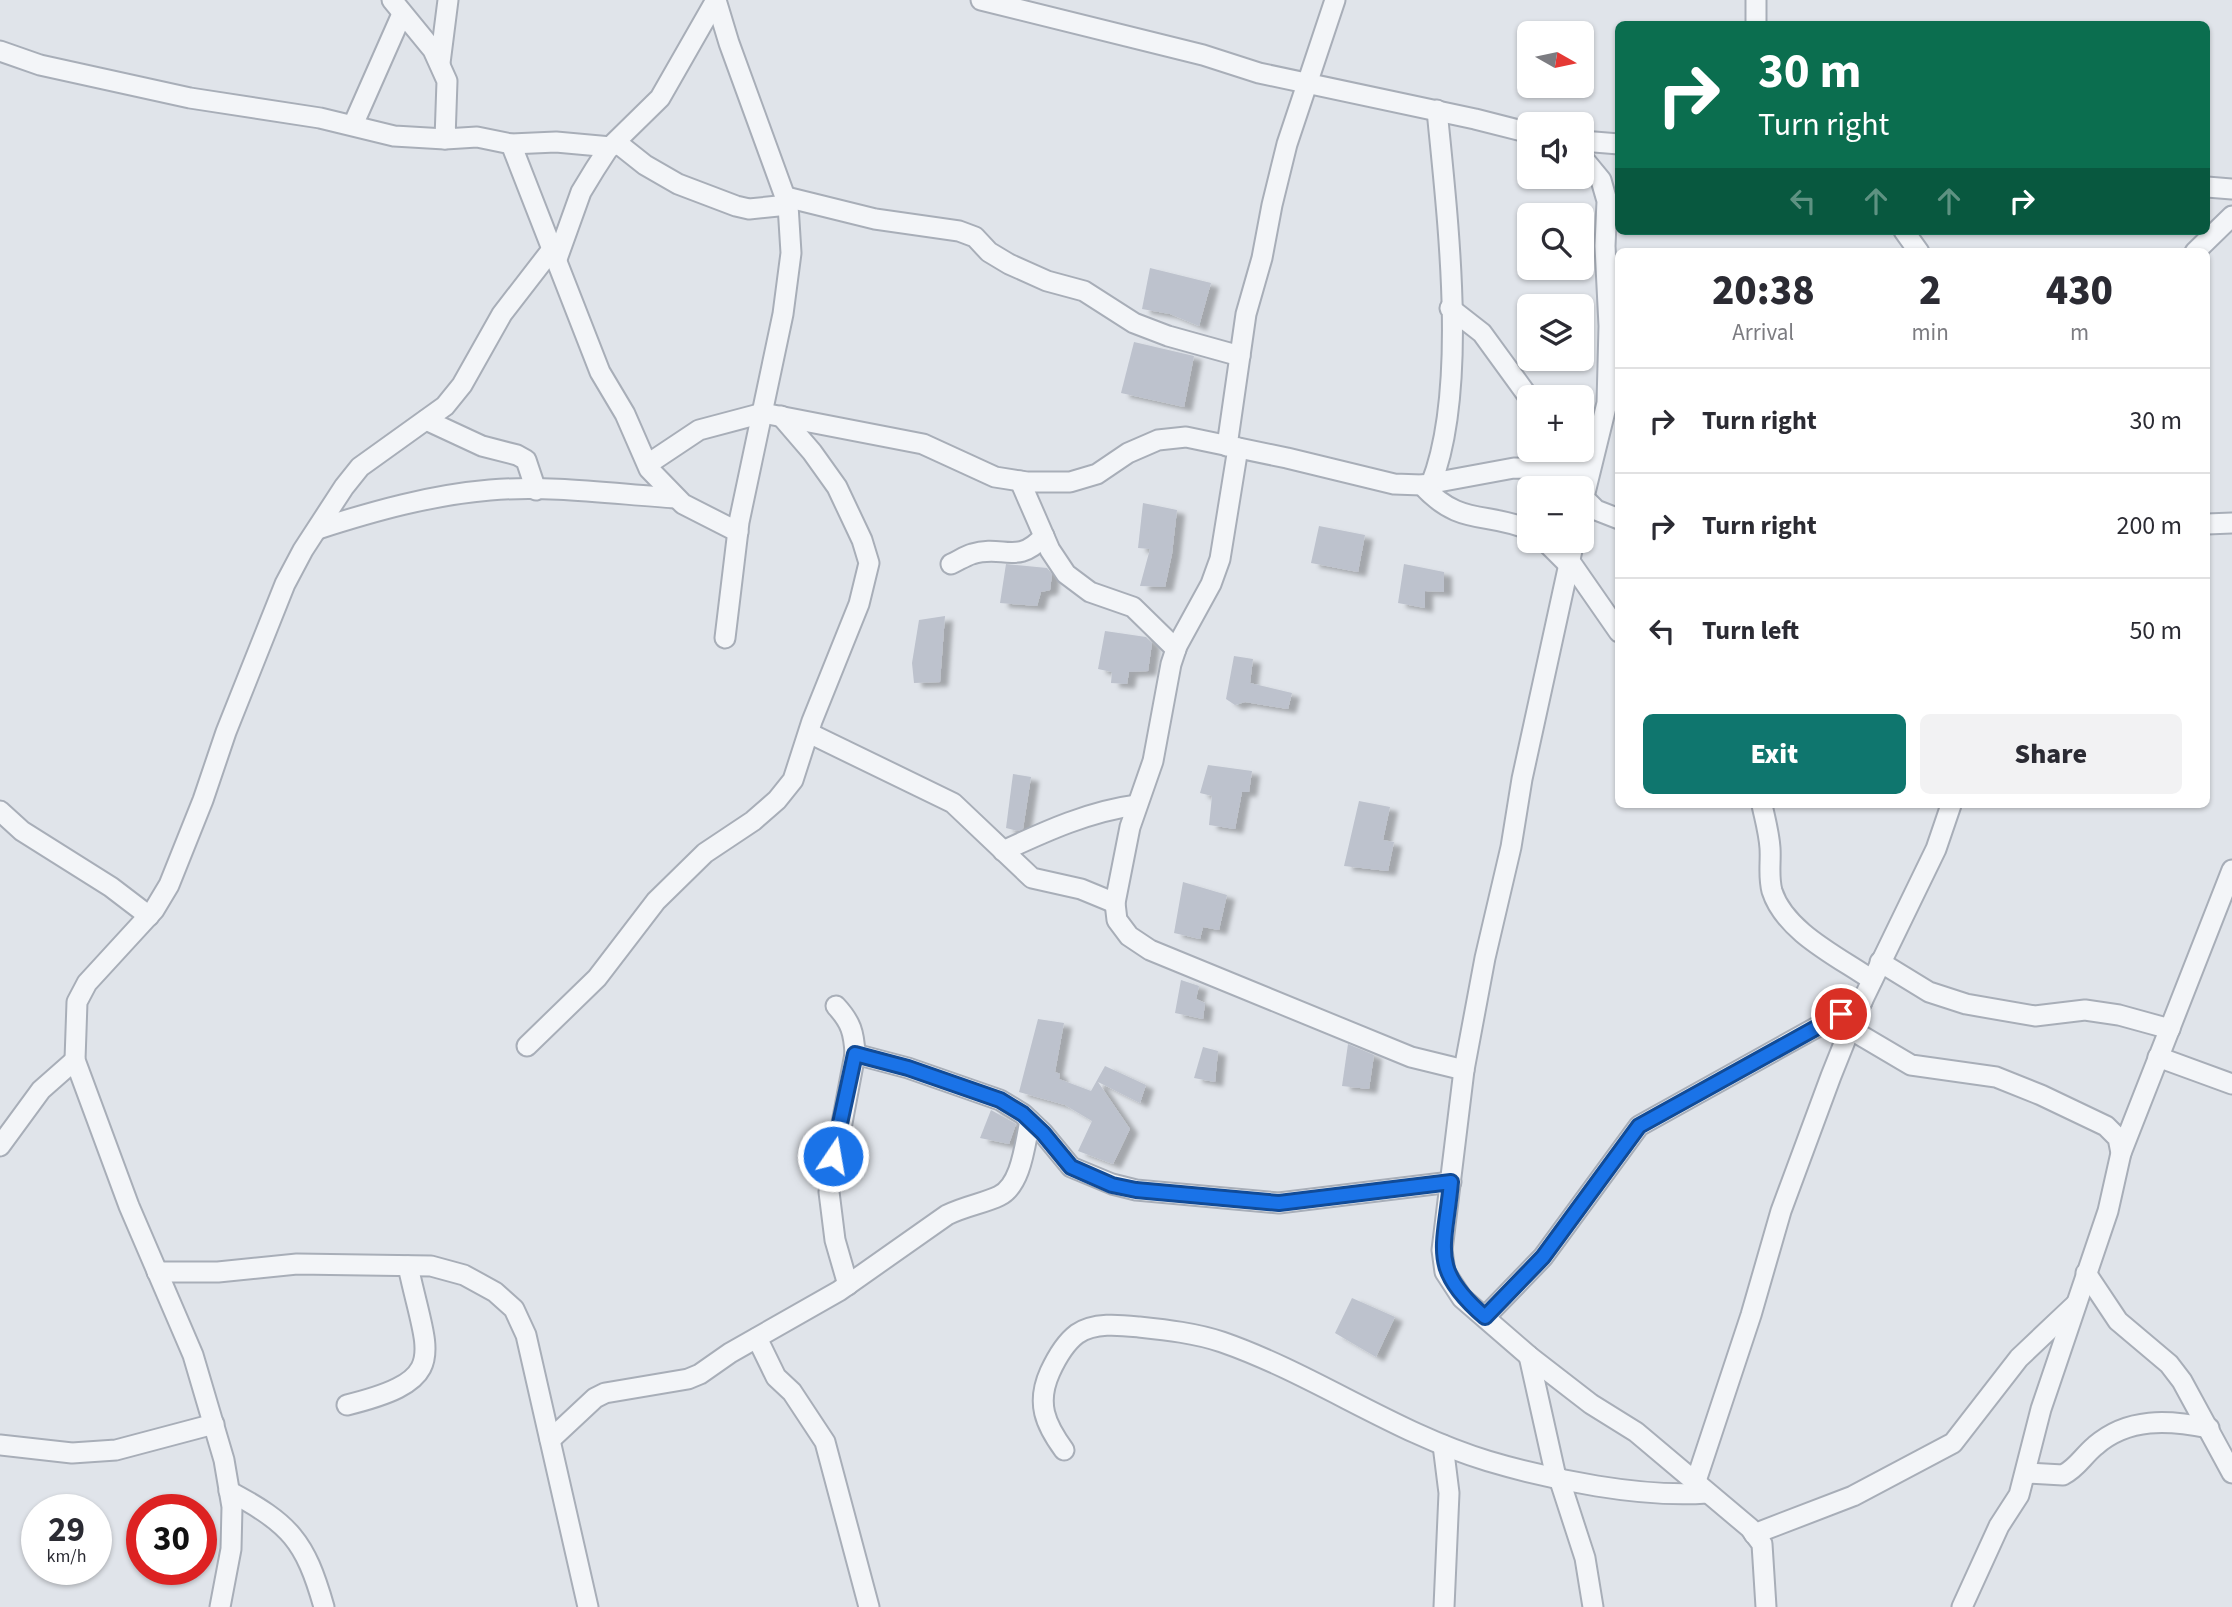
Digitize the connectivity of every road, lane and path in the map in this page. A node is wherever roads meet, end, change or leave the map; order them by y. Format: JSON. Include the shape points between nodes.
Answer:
{"nodes":[{"id":1,"x":448,"y":0,"type":"edge"},
{"id":2,"x":981,"y":0,"type":"edge"},
{"id":3,"x":1335,"y":0,"type":"edge"},
{"id":4,"x":1756,"y":0,"type":"edge"},
{"id":5,"x":721,"y":4,"type":"edge"},
{"id":6,"x":397,"y":7,"type":"edge"},
{"id":7,"x":1756,"y":21,"type":"edge"},
{"id":8,"x":0,"y":51,"type":"edge"},
{"id":9,"x":440,"y":63,"type":"junction"},
{"id":10,"x":1308,"y":83,"type":"junction"},
{"id":11,"x":1437,"y":110,"type":"junction"},
{"id":12,"x":353,"y":125,"type":"junction"},
{"id":13,"x":1517,"y":130,"type":"edge"},
{"id":14,"x":445,"y":139,"type":"junction"},
{"id":15,"x":1594,"y":142,"type":"edge"},
{"id":16,"x":511,"y":144,"type":"junction"},
{"id":17,"x":1615,"y":144,"type":"edge"},
{"id":18,"x":613,"y":145,"type":"junction"},
{"id":19,"x":1594,"y":172,"type":"edge"},
{"id":20,"x":2210,"y":187,"type":"edge"},
{"id":21,"x":2232,"y":190,"type":"edge"},
{"id":22,"x":787,"y":201,"type":"junction"},
{"id":23,"x":2232,"y":216,"type":"edge"},
{"id":24,"x":2199,"y":248,"type":"edge"},
{"id":25,"x":555,"y":254,"type":"junction"},
{"id":26,"x":1450,"y":308,"type":"junction"},
{"id":27,"x":1240,"y":356,"type":"junction"},
{"id":28,"x":1520,"y":385,"type":"edge"},
{"id":29,"x":772,"y":414,"type":"junction"},
{"id":30,"x":426,"y":420,"type":"junction"},
{"id":31,"x":1232,"y":447,"type":"junction"},
{"id":32,"x":1582,"y":462,"type":"edge"},
{"id":33,"x":648,"y":464,"type":"junction"},
{"id":34,"x":1587,"y":469,"type":"junction"},
{"id":35,"x":1586,"y":476,"type":"edge"},
{"id":36,"x":1020,"y":481,"type":"junction"},
{"id":37,"x":1427,"y":484,"type":"junction"},
{"id":38,"x":536,"y":490,"type":"junction"},
{"id":39,"x":676,"y":498,"type":"junction"},
{"id":40,"x":1594,"y":509,"type":"edge"},
{"id":41,"x":1615,"y":517,"type":"edge"},
{"id":42,"x":2232,"y":523,"type":"edge"},
{"id":43,"x":2210,"y":524,"type":"edge"},
{"id":44,"x":1517,"y":527,"type":"edge"},
{"id":45,"x":318,"y":529,"type":"junction"},
{"id":46,"x":738,"y":533,"type":"junction"},
{"id":47,"x":1044,"y":536,"type":"junction"},
{"id":48,"x":1571,"y":555,"type":"edge"},
{"id":49,"x":951,"y":564,"type":"dead end"},
{"id":50,"x":1615,"y":626,"type":"edge"},
{"id":51,"x":725,"y":638,"type":"dead end"},
{"id":52,"x":1176,"y":649,"type":"junction"},
{"id":53,"x":809,"y":733,"type":"junction"},
{"id":54,"x":1137,"y":805,"type":"junction"},
{"id":55,"x":1763,"y":808,"type":"edge"},
{"id":56,"x":1950,"y":808,"type":"edge"},
{"id":57,"x":0,"y":811,"type":"edge"},
{"id":58,"x":1003,"y":851,"type":"junction"},
{"id":59,"x":2232,"y":870,"type":"edge"},
{"id":60,"x":1115,"y":903,"type":"junction"},
{"id":61,"x":149,"y":916,"type":"junction"},
{"id":62,"x":1880,"y":962,"type":"junction"},
{"id":63,"x":1872,"y":980,"type":"junction"},
{"id":64,"x":1861,"y":1002,"type":"junction"},
{"id":65,"x":836,"y":1006,"type":"dead end"},
{"id":66,"x":1850,"y":1029,"type":"junction"},
{"id":67,"x":2169,"y":1029,"type":"junction"},
{"id":68,"x":527,"y":1046,"type":"dead end"},
{"id":69,"x":855,"y":1054,"type":"junction"},
{"id":70,"x":2158,"y":1057,"type":"junction"},
{"id":71,"x":75,"y":1060,"type":"junction"},
{"id":72,"x":1464,"y":1070,"type":"junction"},
{"id":73,"x":2232,"y":1084,"type":"edge"},
{"id":74,"x":1030,"y":1121,"type":"junction"},
{"id":75,"x":0,"y":1146,"type":"edge"},
{"id":76,"x":2121,"y":1153,"type":"junction"},
{"id":77,"x":1451,"y":1182,"type":"junction"},
{"id":78,"x":408,"y":1266,"type":"junction"},
{"id":79,"x":157,"y":1272,"type":"junction"},
{"id":80,"x":2086,"y":1273,"type":"junction"},
{"id":81,"x":848,"y":1285,"type":"junction"},
{"id":82,"x":2076,"y":1304,"type":"junction"},
{"id":83,"x":1485,"y":1317,"type":"junction"},
{"id":84,"x":757,"y":1338,"type":"junction"},
{"id":85,"x":1529,"y":1356,"type":"junction"},
{"id":86,"x":347,"y":1405,"type":"dead end"},
{"id":87,"x":214,"y":1424,"type":"junction"},
{"id":88,"x":2209,"y":1428,"type":"junction"},
{"id":89,"x":550,"y":1440,"type":"junction"},
{"id":90,"x":1443,"y":1445,"type":"junction"},
{"id":91,"x":1,"y":1446,"type":"edge"},
{"id":92,"x":1064,"y":1450,"type":"dead end"},
{"id":93,"x":2026,"y":1473,"type":"junction"},
{"id":94,"x":2232,"y":1473,"type":"edge"},
{"id":95,"x":1558,"y":1477,"type":"junction"},
{"id":96,"x":1701,"y":1488,"type":"junction"},
{"id":97,"x":229,"y":1491,"type":"junction"},
{"id":98,"x":1754,"y":1534,"type":"junction"},
{"id":99,"x":1762,"y":1603,"type":"edge"},
{"id":100,"x":220,"y":1607,"type":"edge"},
{"id":101,"x":324,"y":1607,"type":"edge"},
{"id":102,"x":588,"y":1607,"type":"edge"},
{"id":103,"x":869,"y":1607,"type":"edge"},
{"id":104,"x":1444,"y":1607,"type":"edge"},
{"id":105,"x":1592,"y":1607,"type":"edge"},
{"id":106,"x":1962,"y":1607,"type":"edge"}],
"edges":[{"from":1,"to":9,"type":"street"},
{"from":2,"to":10,"type":"street"},
{"from":3,"to":10,"type":"street"},
{"from":4,"to":7,"type":"street"},
{"from":5,"to":18,"type":"street","via":[[660,98]]},
{"from":5,"to":22,"type":"street"},
{"from":6,"to":9,"type":"street"},
{"from":6,"to":12,"type":"street"},
{"from":8,"to":12,"type":"street","via":[[40,65],[190,98]]},
{"from":9,"to":14,"type":"street","via":[[447,81]]},
{"from":10,"to":11,"type":"street"},
{"from":10,"to":27,"type":"street","via":[[1281,168]]},
{"from":11,"to":13,"type":"street"},
{"from":11,"to":26,"type":"street"},
{"from":12,"to":14,"type":"street","via":[[394,136]]},
{"from":14,"to":16,"type":"street","via":[[477,137]]},
{"from":15,"to":17,"type":"street"},
{"from":16,"to":18,"type":"street"},
{"from":16,"to":25,"type":"street"},
{"from":18,"to":22,"type":"street","via":[[678,184],[736,206],[749,209]]},
{"from":18,"to":25,"type":"street","via":[[581,192]]},
{"from":19,"to":34,"type":"street","via":[[1607,201],[1608,390]]},
{"from":20,"to":21,"type":"street"},
{"from":22,"to":27,"type":"street","via":[[958,231],[975,237],[1009,264],[1084,291],[1135,323]]},
{"from":22,"to":29,"type":"street","via":[[791,253]]},
{"from":23,"to":24,"type":"street"},
{"from":25,"to":30,"type":"street","via":[[502,314],[462,385]]},
{"from":25,"to":33,"type":"street","via":[[600,372]]},
{"from":26,"to":28,"type":"street","via":[[1482,333]]},
{"from":26,"to":37,"type":"street","via":[[1447,414],[1441,458]]},
{"from":27,"to":31,"type":"street"},
{"from":29,"to":33,"type":"street","via":[[699,430]]},
{"from":29,"to":36,"type":"street","via":[[923,444],[995,477]]},
{"from":29,"to":46,"type":"street"},
{"from":29,"to":53,"type":"street","via":[[837,487],[869,563],[859,604]]},
{"from":30,"to":38,"type":"street","via":[[526,460]]},
{"from":30,"to":45,"type":"street","via":[[360,467]]},
{"from":31,"to":36,"type":"street","via":[[1186,437],[1157,440],[1097,474],[1070,482]]},
{"from":31,"to":37,"type":"street","via":[[1363,479]]},
{"from":31,"to":52,"type":"street","via":[[1220,559],[1212,584]]},
{"from":32,"to":34,"type":"street"},
{"from":33,"to":39,"type":"street"},
{"from":34,"to":35,"type":"street"},
{"from":34,"to":37,"type":"street","via":[[1514,468]]},
{"from":36,"to":47,"type":"street"},
{"from":37,"to":44,"type":"street","via":[[1434,498],[1454,511]]},
{"from":38,"to":39,"type":"street"},
{"from":38,"to":45,"type":"street","via":[[491,490],[410,502]]},
{"from":39,"to":46,"type":"street"},
{"from":40,"to":41,"type":"street"},
{"from":42,"to":43,"type":"street"},
{"from":45,"to":61,"type":"street","via":[[285,584],[169,885]]},
{"from":46,"to":51,"type":"street"},
{"from":47,"to":49,"type":"street","via":[[1020,554],[972,554]]},
{"from":47,"to":52,"type":"street","via":[[1078,585],[1133,607]]},
{"from":48,"to":50,"type":"street"},
{"from":48,"to":72,"type":"street"},
{"from":52,"to":54,"type":"street","via":[[1153,761]]},
{"from":53,"to":58,"type":"street","via":[[953,803]]},
{"from":53,"to":68,"type":"street","via":[[793,780],[777,800],[705,853],[656,901],[597,978]]},
{"from":54,"to":58,"type":"street","via":[[1078,820]]},
{"from":54,"to":60,"type":"street"},
{"from":55,"to":63,"type":"street","via":[[1769,875],[1778,903],[1813,939]]},
{"from":56,"to":62,"type":"street","via":[[1936,849]]},
{"from":57,"to":61,"type":"street","via":[[22,831]]},
{"from":58,"to":60,"type":"street","via":[[1032,878]]},
{"from":59,"to":67,"type":"street"},
{"from":60,"to":72,"type":"street","via":[[1117,920],[1150,950],[1399,1053]]},
{"from":61,"to":71,"type":"street","via":[[87,983],[77,1002]]},
{"from":62,"to":63,"type":"street"},
{"from":62,"to":67,"type":"street","via":[[1930,992],[1966,1004],[2035,1016],[2085,1010]]},
{"from":63,"to":64,"type":"street"},
{"from":64,"to":66,"type":"street"},
{"from":64,"to":83,"type":"street","via":[[1639,1126],[1543,1257]]},
{"from":65,"to":69,"type":"street","via":[[855,1033]]},
{"from":66,"to":76,"type":"street","via":[[1911,1065],[1996,1077],[2041,1095],[2106,1126],[2118,1138]]},
{"from":66,"to":96,"type":"street","via":[[1781,1212],[1728,1378]]},
{"from":67,"to":70,"type":"street"},
{"from":69,"to":74,"type":"street","via":[[1000,1100]]},
{"from":69,"to":81,"type":"street","via":[[829,1192],[835,1240]]},
{"from":70,"to":73,"type":"street"},
{"from":70,"to":76,"type":"street"},
{"from":71,"to":75,"type":"street","via":[[41,1090]]},
{"from":71,"to":79,"type":"street"},
{"from":72,"to":77,"type":"street"},
{"from":74,"to":77,"type":"street","via":[[1071,1167],[1112,1185],[1159,1194],[1279,1203]]},
{"from":74,"to":81,"type":"street","via":[[1019,1166],[999,1197],[947,1215]]},
{"from":76,"to":80,"type":"street","via":[[2108,1211]]},
{"from":77,"to":83,"type":"street","via":[[1442,1250],[1445,1272],[1462,1298]]},
{"from":78,"to":79,"type":"street","via":[[297,1264]]},
{"from":78,"to":86,"type":"street","via":[[425,1347],[423,1366],[410,1384]]},
{"from":78,"to":89,"type":"street","via":[[431,1266],[464,1275],[513,1309],[526,1335]]},
{"from":79,"to":87,"type":"street","via":[[193,1355]]},
{"from":80,"to":82,"type":"street"},
{"from":80,"to":88,"type":"street","via":[[2118,1321],[2169,1364]]},
{"from":81,"to":84,"type":"street"},
{"from":82,"to":93,"type":"street","via":[[2041,1409]]},
{"from":82,"to":98,"type":"street","via":[[2019,1358],[1953,1443],[1853,1496]]},
{"from":83,"to":85,"type":"street"},
{"from":84,"to":89,"type":"street","via":[[688,1379],[620,1388],[594,1398]]},
{"from":84,"to":103,"type":"street","via":[[776,1377],[792,1392],[825,1442]]},
{"from":85,"to":95,"type":"street"},
{"from":85,"to":96,"type":"street","via":[[1636,1432]]},
{"from":87,"to":91,"type":"street","via":[[116,1450],[72,1453]]},
{"from":87,"to":97,"type":"street"},
{"from":88,"to":93,"type":"street","via":[[2139,1423],[2113,1433],[2063,1475]]},
{"from":88,"to":94,"type":"street"},
{"from":89,"to":102,"type":"street"},
{"from":90,"to":92,"type":"street","via":[[1220,1341],[1187,1333],[1098,1326],[1077,1334],[1056,1358],[1045,1381],[1042,1408],[1046,1425]]},
{"from":90,"to":95,"type":"street","via":[[1491,1462]]},
{"from":90,"to":104,"type":"street","via":[[1449,1493]]},
{"from":93,"to":106,"type":"street"},
{"from":95,"to":96,"type":"street","via":[[1650,1494]]},
{"from":95,"to":105,"type":"street","via":[[1585,1558]]},
{"from":96,"to":98,"type":"street"},
{"from":97,"to":100,"type":"street","via":[[231,1549]]},
{"from":97,"to":101,"type":"street","via":[[270,1513],[299,1541]]},
{"from":98,"to":99,"type":"street","via":[[1762,1544]]}]}
